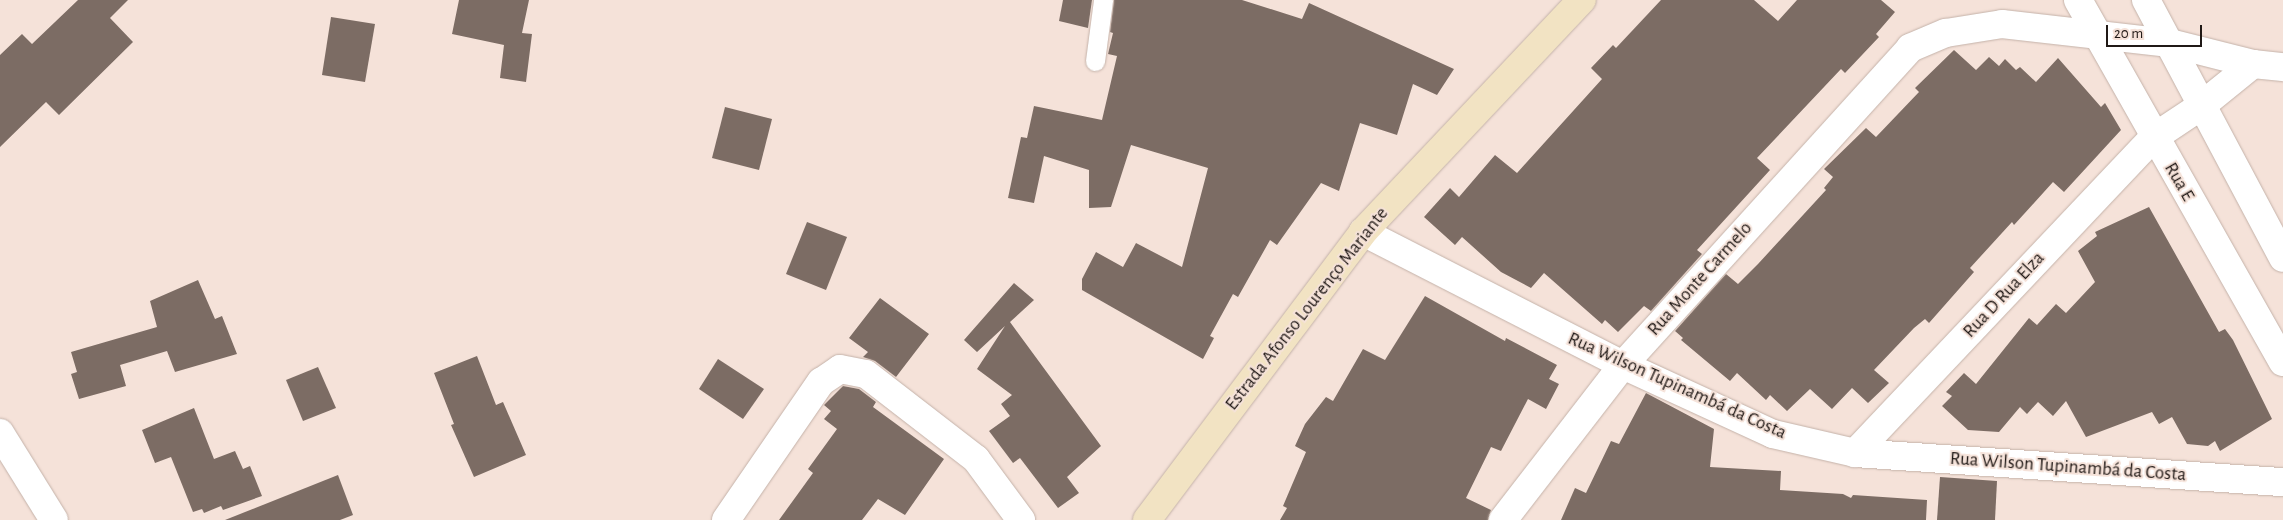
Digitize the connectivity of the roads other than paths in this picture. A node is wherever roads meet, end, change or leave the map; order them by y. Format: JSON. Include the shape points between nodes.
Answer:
{"nodes":[{"id":1,"x":1103,"y":0,"type":"edge"},
{"id":2,"x":1582,"y":0,"type":"edge"},
{"id":3,"x":2078,"y":0,"type":"edge"},
{"id":4,"x":2146,"y":0,"type":"edge"},
{"id":5,"x":2096,"y":33,"type":"junction"},
{"id":6,"x":2170,"y":43,"type":"junction"},
{"id":7,"x":1095,"y":61,"type":"dead end"},
{"id":8,"x":2253,"y":64,"type":"junction"},
{"id":9,"x":2283,"y":67,"type":"edge"},
{"id":10,"x":2201,"y":106,"type":"junction"},
{"id":11,"x":2153,"y":138,"type":"junction"},
{"id":12,"x":1363,"y":232,"type":"junction"},
{"id":13,"x":2283,"y":258,"type":"edge"},
{"id":14,"x":2283,"y":362,"type":"edge"},
{"id":15,"x":1623,"y":365,"type":"junction"},
{"id":16,"x":0,"y":433,"type":"edge"},
{"id":17,"x":1855,"y":453,"type":"junction"},
{"id":18,"x":2283,"y":482,"type":"edge"},
{"id":19,"x":54,"y":520,"type":"edge"},
{"id":20,"x":726,"y":520,"type":"edge"},
{"id":21,"x":1021,"y":520,"type":"edge"},
{"id":22,"x":1147,"y":520,"type":"edge"},
{"id":23,"x":1503,"y":520,"type":"edge"}],
"edges":[{"from":1,"to":7,"type":"lane"},
{"from":2,"to":12,"type":"main road","name":"Estrada Afonso Lourenço Mariante"},
{"from":3,"to":5,"type":"street","name":"Rua E"},
{"from":4,"to":6,"type":"street"},
{"from":5,"to":6,"type":"street"},
{"from":5,"to":11,"type":"street","name":"Rua E"},
{"from":5,"to":15,"type":"street","name":"Rua Monte Carmelo","via":[[2002,24],[1946,33],[1910,48]]},
{"from":6,"to":8,"type":"street"},
{"from":6,"to":10,"type":"street"},
{"from":8,"to":9,"type":"street"},
{"from":8,"to":10,"type":"street","name":"Rua D Rua Elza"},
{"from":10,"to":11,"type":"street","name":"Rua D Rua Elza"},
{"from":10,"to":13,"type":"street"},
{"from":11,"to":14,"type":"street","name":"Rua E"},
{"from":11,"to":17,"type":"street","name":"Rua D Rua Elza"},
{"from":12,"to":15,"type":"street","name":"Rua Wilson Tupinambá da Costa"},
{"from":12,"to":22,"type":"main road","name":"Estrada Afonso Lourenço Mariante"},
{"from":15,"to":17,"type":"street","name":"Rua Wilson Tupinambá da Costa","via":[[1773,434]]},
{"from":15,"to":23,"type":"street","name":"Rua Monte Carmelo"},
{"from":16,"to":19,"type":"street"},
{"from":17,"to":18,"type":"street","name":"Rua Wilson Tupinambá da Costa"},
{"from":20,"to":21,"type":"street","via":[[821,382],[840,369],[866,374],[976,459]]}]}
